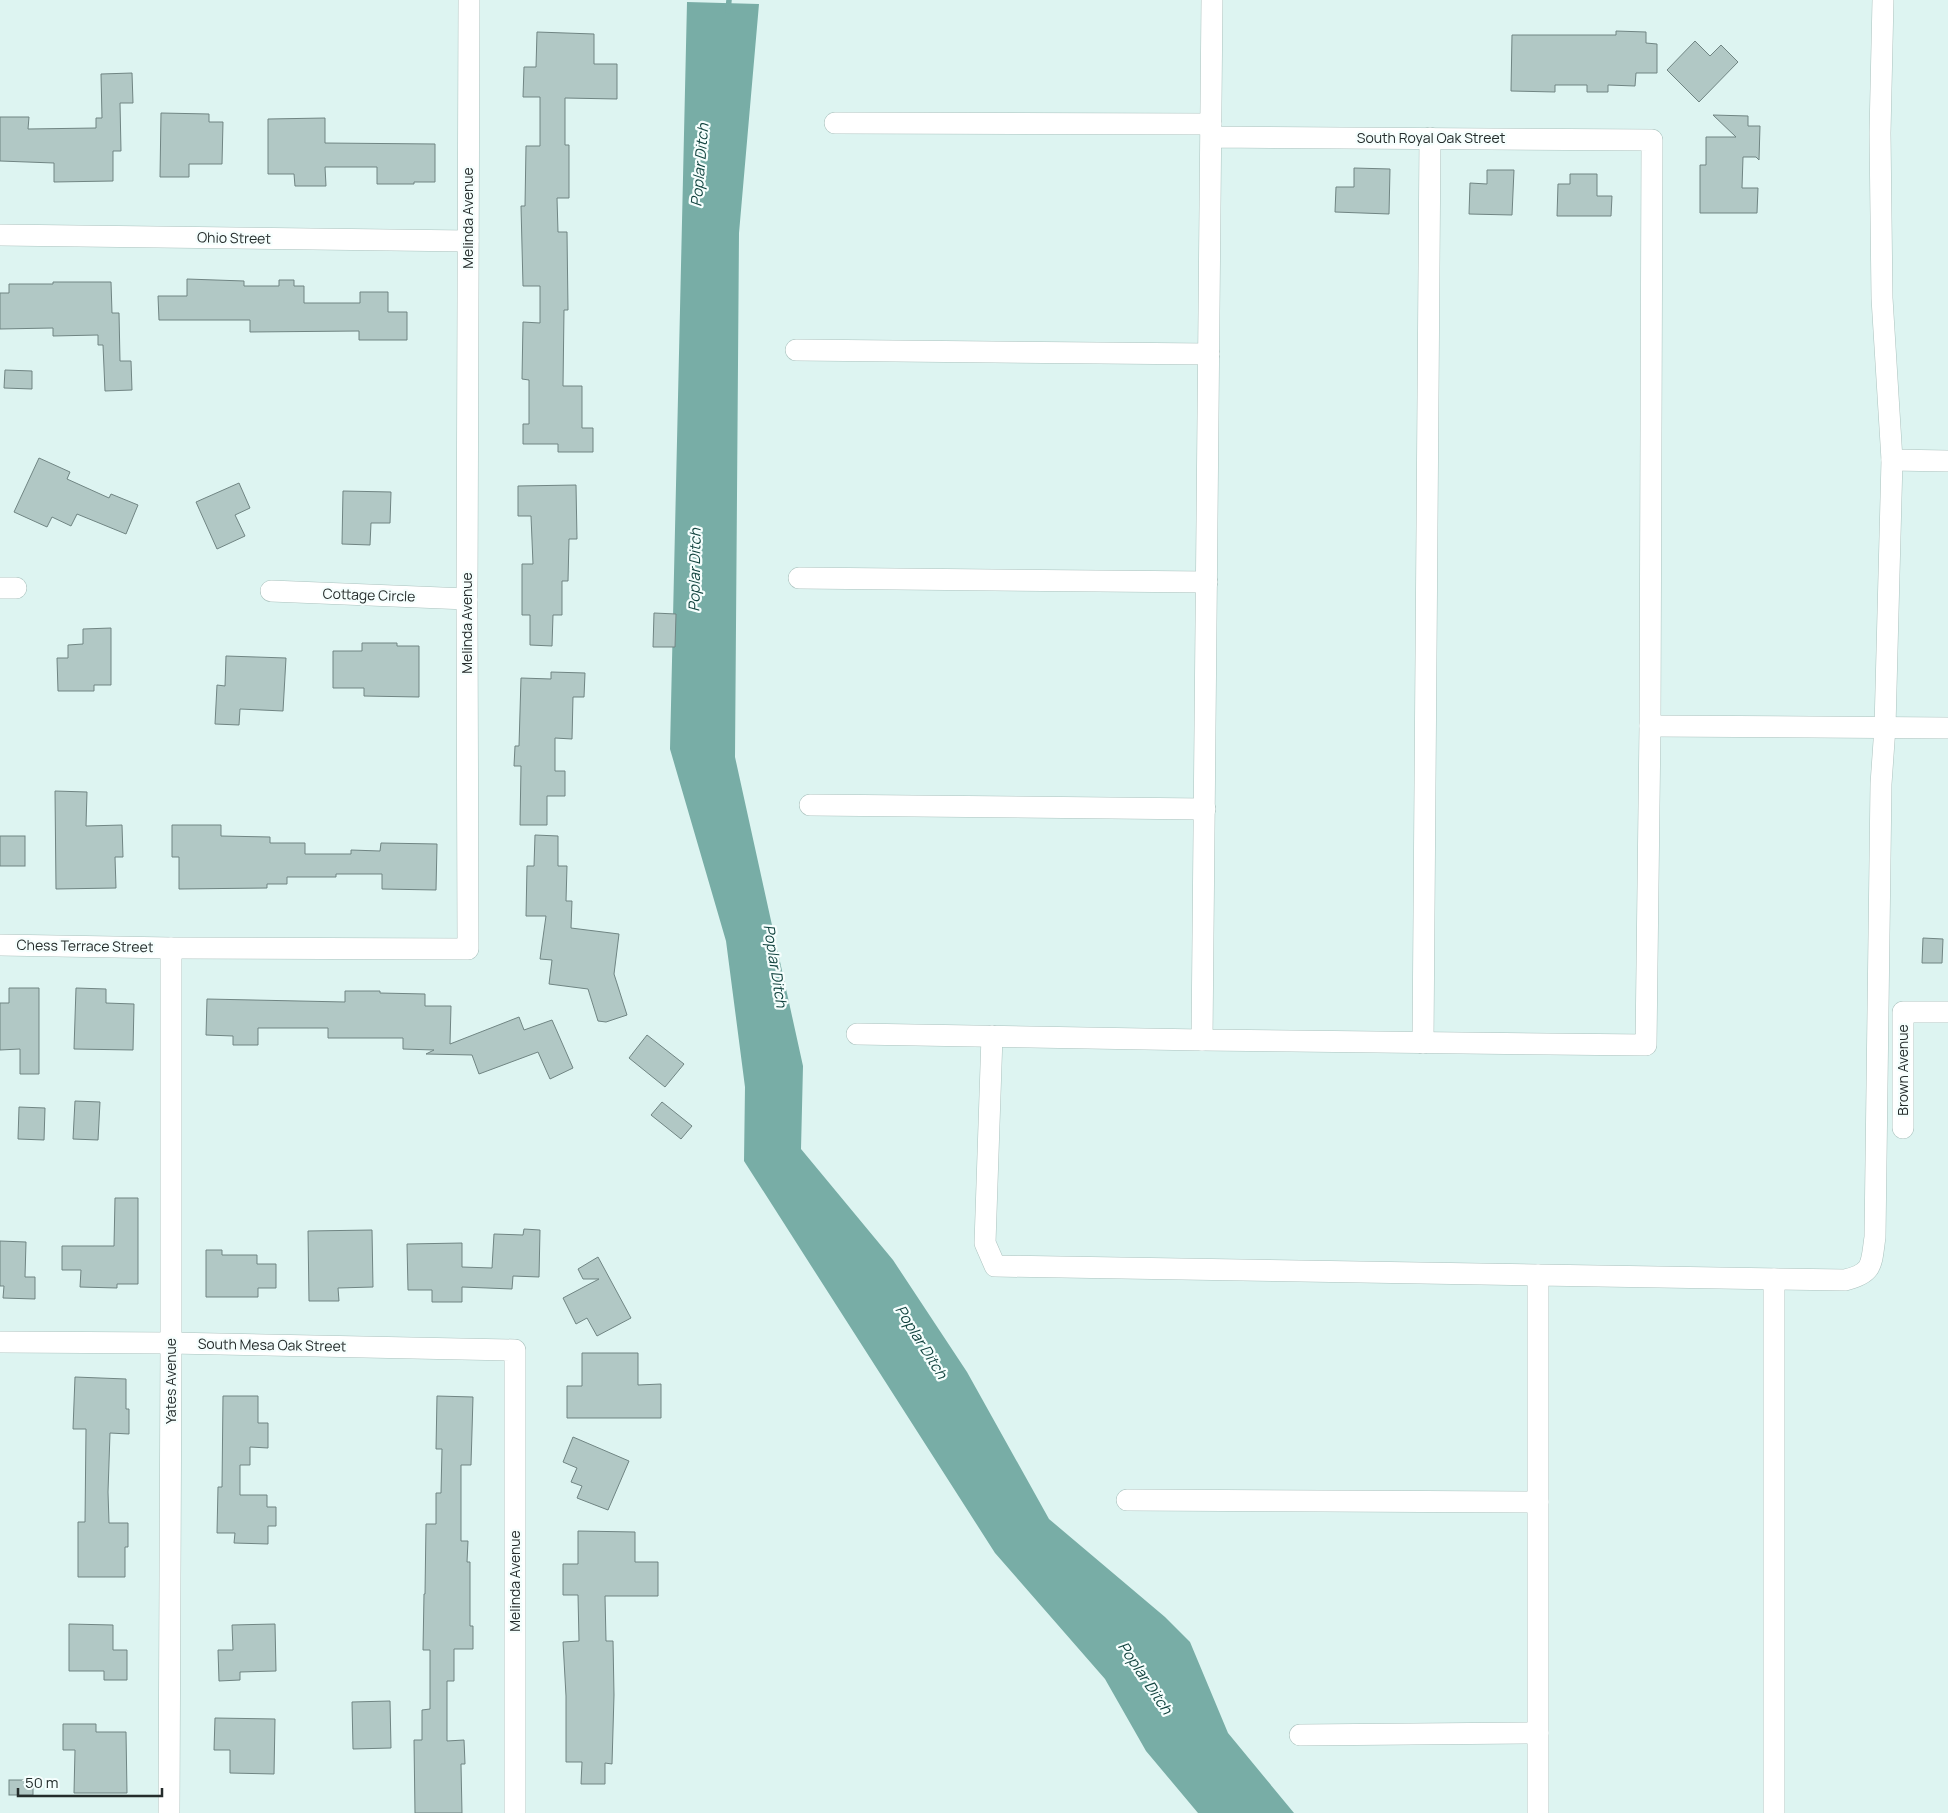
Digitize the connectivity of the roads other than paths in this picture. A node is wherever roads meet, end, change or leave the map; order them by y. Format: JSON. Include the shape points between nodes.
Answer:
{"nodes":[{"id":1,"x":468,"y":0,"type":"edge"},
{"id":2,"x":1212,"y":0,"type":"edge"},
{"id":3,"x":1883,"y":0,"type":"edge"},
{"id":4,"x":835,"y":123,"type":"dead end"},
{"id":5,"x":1211,"y":131,"type":"junction"},
{"id":6,"x":1430,"y":138,"type":"junction"},
{"id":7,"x":0,"y":235,"type":"edge"},
{"id":8,"x":468,"y":241,"type":"junction"},
{"id":9,"x":796,"y":350,"type":"dead end"},
{"id":10,"x":1209,"y":354,"type":"junction"},
{"id":11,"x":1892,"y":460,"type":"junction"},
{"id":12,"x":1948,"y":461,"type":"edge"},
{"id":13,"x":800,"y":578,"type":"dead end"},
{"id":14,"x":1207,"y":582,"type":"junction"},
{"id":15,"x":271,"y":591,"type":"dead end"},
{"id":16,"x":467,"y":599,"type":"junction"},
{"id":17,"x":1650,"y":726,"type":"junction"},
{"id":18,"x":1885,"y":727,"type":"junction"},
{"id":19,"x":1948,"y":728,"type":"edge"},
{"id":20,"x":810,"y":805,"type":"dead end"},
{"id":21,"x":1205,"y":809,"type":"junction"},
{"id":22,"x":0,"y":945,"type":"edge"},
{"id":23,"x":171,"y":948,"type":"junction"},
{"id":24,"x":1948,"y":1012,"type":"edge"},
{"id":25,"x":857,"y":1034,"type":"dead end"},
{"id":26,"x":992,"y":1036,"type":"junction"},
{"id":27,"x":1202,"y":1040,"type":"junction"},
{"id":28,"x":1423,"y":1044,"type":"junction"},
{"id":29,"x":1902,"y":1128,"type":"dead end"},
{"id":30,"x":1538,"y":1275,"type":"junction"},
{"id":31,"x":1774,"y":1279,"type":"junction"},
{"id":32,"x":0,"y":1342,"type":"edge"},
{"id":33,"x":171,"y":1343,"type":"junction"},
{"id":34,"x":515,"y":1350,"type":"joint"},
{"id":35,"x":1126,"y":1500,"type":"dead end"},
{"id":36,"x":1538,"y":1502,"type":"junction"},
{"id":37,"x":1538,"y":1734,"type":"junction"},
{"id":38,"x":1300,"y":1735,"type":"dead end"},
{"id":39,"x":169,"y":1813,"type":"edge"},
{"id":40,"x":515,"y":1813,"type":"edge"},
{"id":41,"x":1538,"y":1813,"type":"edge"},
{"id":42,"x":1774,"y":1813,"type":"edge"}],
"edges":[{"from":1,"to":8,"type":"street","name":"Melinda Avenue"},
{"from":2,"to":5,"type":"street"},
{"from":3,"to":11,"type":"street","via":[[1880,133],[1882,298]]},
{"from":4,"to":5,"type":"street","name":"South Royal Oak Street"},
{"from":5,"to":6,"type":"street","name":"South Royal Oak Street"},
{"from":5,"to":10,"type":"street"},
{"from":6,"to":17,"type":"street","name":"South Royal Oak Street","via":[[1652,140]]},
{"from":6,"to":28,"type":"street"},
{"from":7,"to":8,"type":"street","name":"Ohio Street"},
{"from":8,"to":16,"type":"street","name":"Melinda Avenue"},
{"from":9,"to":10,"type":"street"},
{"from":10,"to":14,"type":"street"},
{"from":11,"to":12,"type":"street"},
{"from":11,"to":18,"type":"street"},
{"from":13,"to":14,"type":"street"},
{"from":14,"to":21,"type":"street"},
{"from":15,"to":16,"type":"street","name":"Cottage Circle"},
{"from":16,"to":23,"type":"street","name":"Melinda Avenue","via":[[468,949]]},
{"from":17,"to":18,"type":"street"},
{"from":17,"to":28,"type":"street","via":[[1646,1045]]},
{"from":18,"to":19,"type":"street"},
{"from":18,"to":31,"type":"street","via":[[1881,784],[1875,1237],[1871,1265],[1861,1276],[1845,1280]]},
{"from":20,"to":21,"type":"street"},
{"from":21,"to":27,"type":"street"},
{"from":22,"to":23,"type":"street","name":"Chess Terrace Street"},
{"from":23,"to":33,"type":"street","name":"Yates Avenue"},
{"from":24,"to":29,"type":"street","name":"Brown Avenue","via":[[1902,1012]]},
{"from":25,"to":26,"type":"street"},
{"from":26,"to":27,"type":"street"},
{"from":26,"to":30,"type":"street","via":[[985,1243],[995,1266]]},
{"from":27,"to":28,"type":"street"},
{"from":30,"to":31,"type":"street"},
{"from":30,"to":36,"type":"street"},
{"from":31,"to":42,"type":"street"},
{"from":32,"to":33,"type":"street","name":"South Mesa Oak Street"},
{"from":33,"to":34,"type":"street","name":"South Mesa Oak Street"},
{"from":33,"to":39,"type":"street","name":"Yates Avenue"},
{"from":34,"to":40,"type":"street","name":"Melinda Avenue"},
{"from":35,"to":36,"type":"street"},
{"from":36,"to":37,"type":"street"},
{"from":37,"to":38,"type":"street"},
{"from":37,"to":41,"type":"street"}]}
